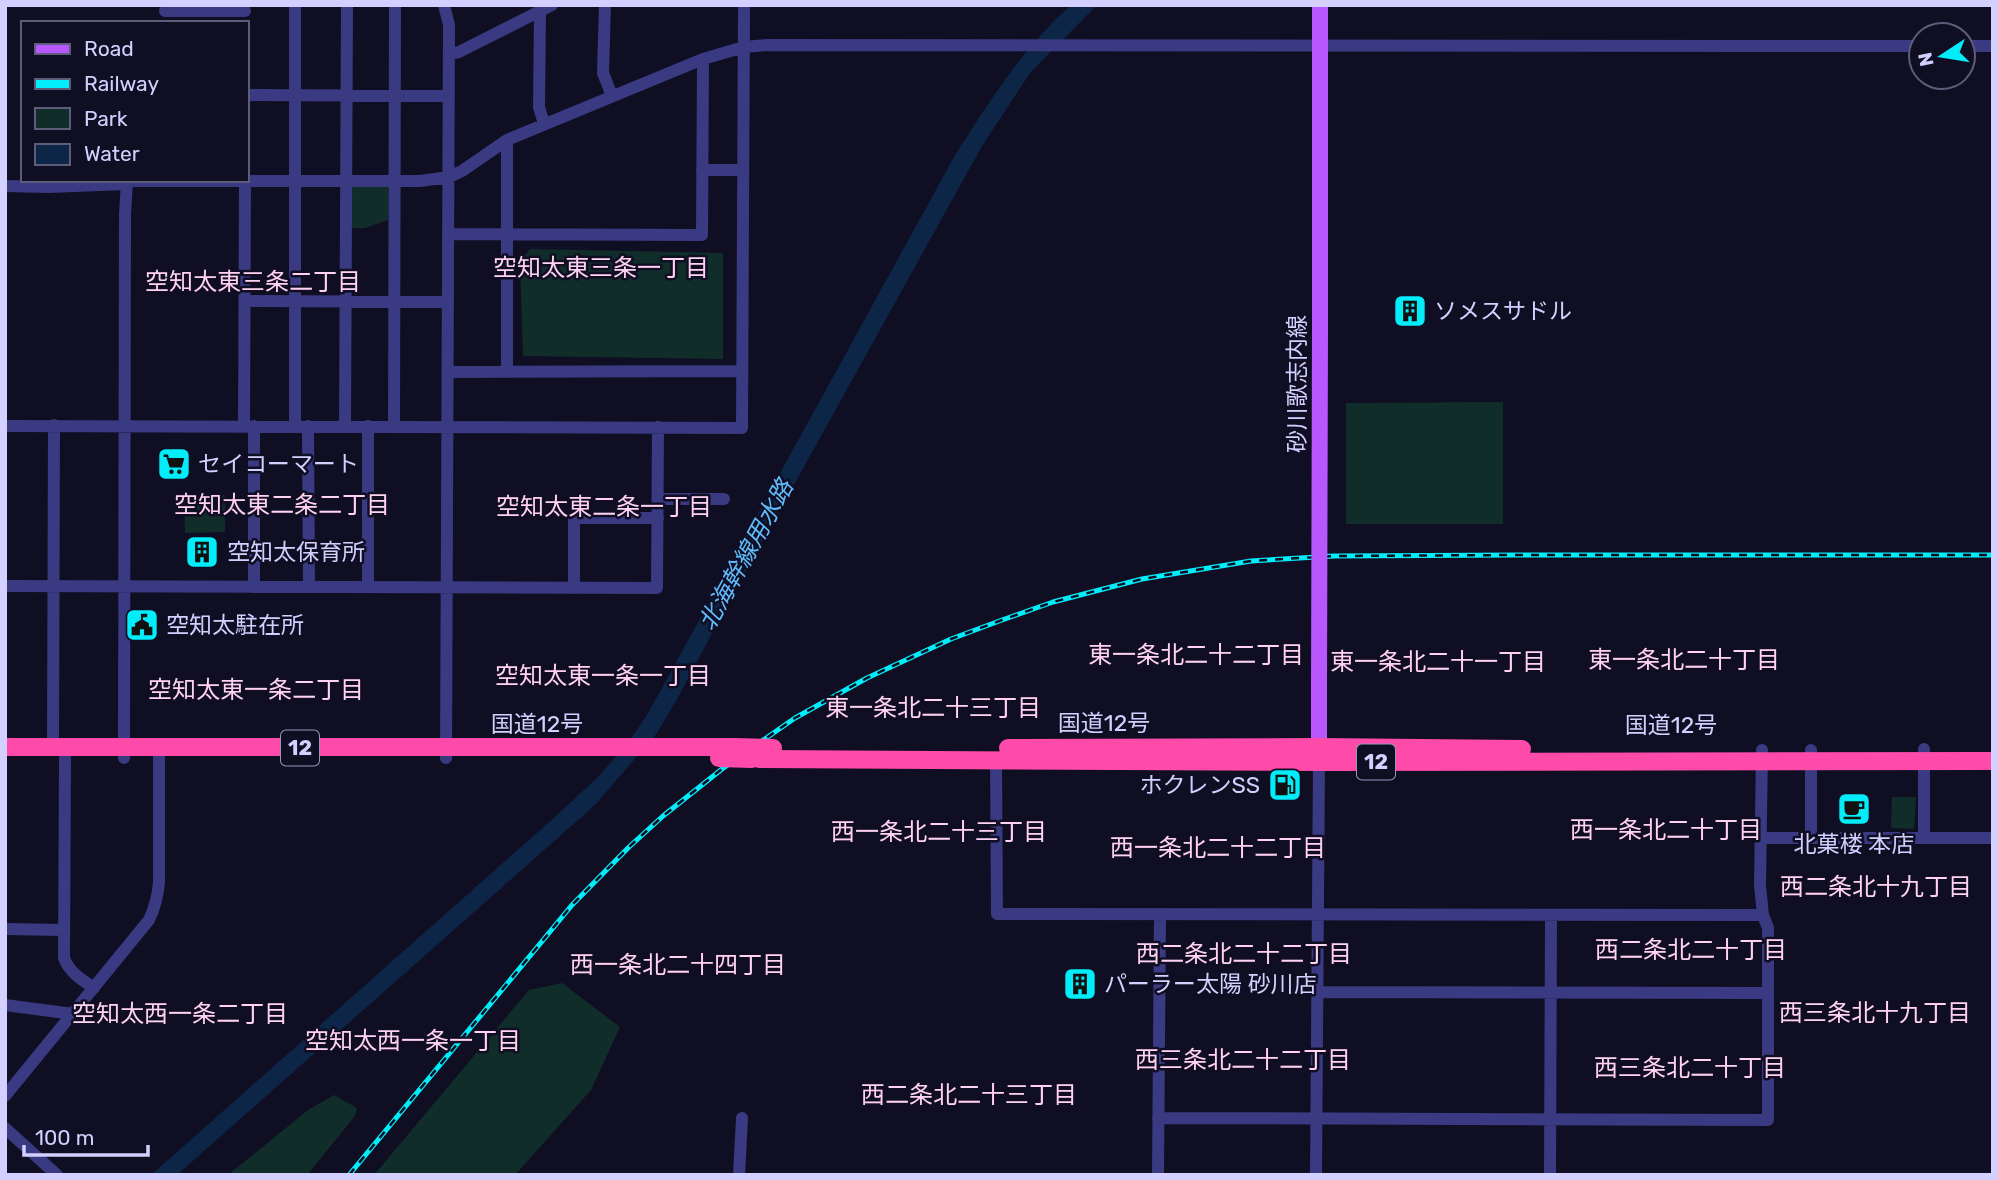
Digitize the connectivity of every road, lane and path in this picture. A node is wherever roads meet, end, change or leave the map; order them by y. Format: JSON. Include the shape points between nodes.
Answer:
{"nodes":[{"id":1,"x":295,"y":5,"type":"edge"},
{"id":2,"x":347,"y":5,"type":"edge"},
{"id":3,"x":395,"y":5,"type":"edge"},
{"id":4,"x":444,"y":5,"type":"edge"},
{"id":5,"x":605,"y":5,"type":"edge"},
{"id":6,"x":744,"y":5,"type":"edge"},
{"id":7,"x":1320,"y":5,"type":"edge"},
{"id":8,"x":546,"y":8,"type":"edge"},
{"id":9,"x":164,"y":13,"type":"edge"},
{"id":10,"x":245,"y":13,"type":"edge"},
{"id":11,"x":196,"y":17,"type":"edge"},
{"id":12,"x":1320,"y":45,"type":"junction"},
{"id":13,"x":1907,"y":46,"type":"edge"},
{"id":14,"x":744,"y":47,"type":"junction"},
{"id":15,"x":449,"y":54,"type":"junction"},
{"id":16,"x":703,"y":59,"type":"junction"},
{"id":17,"x":248,"y":95,"type":"edge"},
{"id":18,"x":296,"y":95,"type":"junction"},
{"id":19,"x":346,"y":95,"type":"junction"},
{"id":20,"x":395,"y":95,"type":"junction"},
{"id":21,"x":449,"y":96,"type":"junction"},
{"id":22,"x":612,"y":96,"type":"junction"},
{"id":23,"x":544,"y":124,"type":"junction"},
{"id":24,"x":507,"y":140,"type":"junction"},
{"id":25,"x":702,"y":170,"type":"junction"},
{"id":26,"x":743,"y":170,"type":"junction"},
{"id":27,"x":449,"y":177,"type":"junction"},
{"id":28,"x":248,"y":181,"type":"edge"},
{"id":29,"x":295,"y":181,"type":"junction"},
{"id":30,"x":346,"y":181,"type":"junction"},
{"id":31,"x":394,"y":181,"type":"junction"},
{"id":32,"x":126,"y":182,"type":"edge"},
{"id":33,"x":245,"y":182,"type":"edge"},
{"id":34,"x":5,"y":186,"type":"edge"},
{"id":35,"x":506,"y":233,"type":"junction"},
{"id":36,"x":448,"y":234,"type":"junction"},
{"id":37,"x":345,"y":300,"type":"junction"},
{"id":38,"x":245,"y":301,"type":"junction"},
{"id":39,"x":295,"y":301,"type":"junction"},
{"id":40,"x":394,"y":301,"type":"junction"},
{"id":41,"x":448,"y":302,"type":"junction"},
{"id":42,"x":507,"y":371,"type":"junction"},
{"id":43,"x":742,"y":371,"type":"junction"},
{"id":44,"x":448,"y":372,"type":"junction"},
{"id":45,"x":54,"y":425,"type":"junction"},
{"id":46,"x":5,"y":426,"type":"edge"},
{"id":47,"x":124,"y":426,"type":"junction"},
{"id":48,"x":249,"y":426,"type":"junction"},
{"id":49,"x":302,"y":426,"type":"junction"},
{"id":50,"x":345,"y":426,"type":"junction"},
{"id":51,"x":368,"y":426,"type":"junction"},
{"id":52,"x":394,"y":426,"type":"junction"},
{"id":53,"x":446,"y":427,"type":"junction"},
{"id":54,"x":658,"y":427,"type":"junction"},
{"id":55,"x":658,"y":499,"type":"junction"},
{"id":56,"x":724,"y":499,"type":"dead end"},
{"id":57,"x":658,"y":518,"type":"junction"},
{"id":58,"x":5,"y":586,"type":"edge"},
{"id":59,"x":54,"y":586,"type":"junction"},
{"id":60,"x":124,"y":587,"type":"junction"},
{"id":61,"x":254,"y":587,"type":"junction"},
{"id":62,"x":309,"y":587,"type":"junction"},
{"id":63,"x":368,"y":587,"type":"junction"},
{"id":64,"x":446,"y":587,"type":"junction"},
{"id":65,"x":573,"y":588,"type":"junction"},
{"id":66,"x":5,"y":747,"type":"edge"},
{"id":67,"x":1993,"y":750,"type":"edge"},
{"id":68,"x":59,"y":752,"type":"junction"},
{"id":69,"x":124,"y":752,"type":"junction"},
{"id":70,"x":159,"y":753,"type":"junction"},
{"id":71,"x":446,"y":753,"type":"junction"},
{"id":72,"x":766,"y":753,"type":"junction"},
{"id":73,"x":1319,"y":755,"type":"junction"},
{"id":74,"x":1924,"y":755,"type":"junction"},
{"id":75,"x":1762,"y":756,"type":"junction"},
{"id":76,"x":1811,"y":756,"type":"junction"},
{"id":77,"x":5,"y":758,"type":"edge"},
{"id":78,"x":996,"y":760,"type":"junction"},
{"id":79,"x":1993,"y":761,"type":"edge"},
{"id":80,"x":1760,"y":838,"type":"junction"},
{"id":81,"x":1811,"y":838,"type":"junction"},
{"id":82,"x":1924,"y":838,"type":"junction"},
{"id":83,"x":1993,"y":838,"type":"edge"},
{"id":84,"x":1160,"y":914,"type":"junction"},
{"id":85,"x":1317,"y":914,"type":"junction"},
{"id":86,"x":1551,"y":915,"type":"junction"},
{"id":87,"x":1763,"y":915,"type":"junction"},
{"id":88,"x":5,"y":929,"type":"edge"},
{"id":89,"x":64,"y":930,"type":"junction"},
{"id":90,"x":94,"y":988,"type":"junction"},
{"id":91,"x":1550,"y":991,"type":"junction"},
{"id":92,"x":1317,"y":992,"type":"junction"},
{"id":93,"x":1768,"y":993,"type":"junction"},
{"id":94,"x":5,"y":1005,"type":"edge"},
{"id":95,"x":73,"y":1014,"type":"junction"},
{"id":96,"x":5,"y":1096,"type":"edge"},
{"id":97,"x":742,"y":1118,"type":"dead end"},
{"id":98,"x":1158,"y":1118,"type":"junction"},
{"id":99,"x":1550,"y":1119,"type":"junction"},
{"id":100,"x":1316,"y":1120,"type":"junction"},
{"id":101,"x":5,"y":1128,"type":"edge"},
{"id":102,"x":57,"y":1175,"type":"edge"},
{"id":103,"x":739,"y":1175,"type":"edge"},
{"id":104,"x":1158,"y":1175,"type":"edge"},
{"id":105,"x":1316,"y":1175,"type":"edge"},
{"id":106,"x":1550,"y":1175,"type":"edge"}],
"edges":[{"from":1,"to":18,"type":"street"},
{"from":2,"to":19,"type":"street"},
{"from":3,"to":20,"type":"street"},
{"from":4,"to":15,"type":"street"},
{"from":5,"to":22,"type":"street","via":[[603,73]]},
{"from":6,"to":14,"type":"street"},
{"from":7,"to":12,"type":"main road","name":"砂川歌志内線"},
{"from":8,"to":15,"type":"street"},
{"from":8,"to":23,"type":"street","via":[[539,107]]},
{"from":9,"to":11,"type":"street"},
{"from":10,"to":11,"type":"street"},
{"from":12,"to":13,"type":"street"},
{"from":12,"to":14,"type":"street"},
{"from":12,"to":73,"type":"main road","name":"砂川歌志内線","bridge":true},
{"from":14,"to":16,"type":"street"},
{"from":14,"to":26,"type":"street"},
{"from":15,"to":21,"type":"street"},
{"from":16,"to":22,"type":"street"},
{"from":16,"to":25,"type":"street"},
{"from":17,"to":18,"type":"street"},
{"from":18,"to":19,"type":"street"},
{"from":18,"to":29,"type":"street"},
{"from":19,"to":20,"type":"street"},
{"from":19,"to":30,"type":"street"},
{"from":20,"to":21,"type":"street"},
{"from":20,"to":31,"type":"street"},
{"from":21,"to":27,"type":"street"},
{"from":22,"to":23,"type":"street"},
{"from":23,"to":24,"type":"street"},
{"from":24,"to":27,"type":"street"},
{"from":24,"to":35,"type":"street"},
{"from":25,"to":26,"type":"street"},
{"from":25,"to":35,"type":"street","via":[[702,235]]},
{"from":26,"to":43,"type":"street"},
{"from":27,"to":31,"type":"street"},
{"from":27,"to":36,"type":"street"},
{"from":28,"to":29,"type":"street"},
{"from":29,"to":30,"type":"street"},
{"from":29,"to":39,"type":"street"},
{"from":30,"to":31,"type":"street"},
{"from":30,"to":37,"type":"street"},
{"from":31,"to":40,"type":"street"},
{"from":32,"to":34,"type":"street"},
{"from":32,"to":47,"type":"street"},
{"from":33,"to":38,"type":"street"},
{"from":35,"to":36,"type":"street"},
{"from":35,"to":42,"type":"street"},
{"from":36,"to":41,"type":"street"},
{"from":37,"to":39,"type":"street"},
{"from":37,"to":40,"type":"street"},
{"from":37,"to":50,"type":"street"},
{"from":38,"to":39,"type":"street"},
{"from":38,"to":48,"type":"street"},
{"from":39,"to":49,"type":"street"},
{"from":40,"to":41,"type":"street"},
{"from":40,"to":52,"type":"street"},
{"from":41,"to":44,"type":"street"},
{"from":42,"to":43,"type":"street"},
{"from":42,"to":44,"type":"street"},
{"from":43,"to":54,"type":"street","via":[[742,428]]},
{"from":44,"to":53,"type":"street"},
{"from":45,"to":46,"type":"street"},
{"from":45,"to":47,"type":"street"},
{"from":45,"to":59,"type":"street"},
{"from":47,"to":48,"type":"street"},
{"from":47,"to":60,"type":"street"},
{"from":48,"to":49,"type":"street"},
{"from":48,"to":61,"type":"street"},
{"from":49,"to":50,"type":"street"},
{"from":49,"to":62,"type":"street"},
{"from":50,"to":51,"type":"street"},
{"from":51,"to":52,"type":"street"},
{"from":51,"to":63,"type":"street"},
{"from":52,"to":53,"type":"street"},
{"from":53,"to":54,"type":"street"},
{"from":53,"to":64,"type":"street"},
{"from":54,"to":55,"type":"street"},
{"from":55,"to":56,"type":"street"},
{"from":55,"to":57,"type":"street"},
{"from":57,"to":65,"type":"street","via":[[657,588]]},
{"from":57,"to":65,"type":"street","via":[[574,517]]},
{"from":58,"to":59,"type":"street"},
{"from":59,"to":60,"type":"street"},
{"from":59,"to":68,"type":"street"},
{"from":60,"to":61,"type":"street"},
{"from":60,"to":69,"type":"street"},
{"from":61,"to":62,"type":"street"},
{"from":62,"to":63,"type":"street"},
{"from":63,"to":64,"type":"street"},
{"from":64,"to":65,"type":"street"},
{"from":64,"to":71,"type":"street"},
{"from":66,"to":68,"type":"highway","name":"国道12号","number":"12"},
{"from":67,"to":74,"type":"highway","name":"国道12号","number":"12"},
{"from":68,"to":69,"type":"highway","name":"国道12号","number":"12"},
{"from":68,"to":77,"type":"highway","name":"国道12号","number":"12"},
{"from":68,"to":89,"type":"street"},
{"from":69,"to":70,"type":"highway","name":"国道12号","number":"12"},
{"from":70,"to":71,"type":"highway","name":"国道12号","number":"12"},
{"from":70,"to":90,"type":"street","via":[[157,902],[149,920]]},
{"from":71,"to":72,"type":"highway","name":"国道12号","number":"12","bridge":true},
{"from":72,"to":73,"type":"highway","name":"国道12号","number":"12"},
{"from":72,"to":78,"type":"highway","name":"国道12号","number":"12"},
{"from":73,"to":75,"type":"highway","name":"国道12号","number":"12"},
{"from":73,"to":78,"type":"highway","name":"国道12号","number":"12"},
{"from":73,"to":85,"type":"street"},
{"from":74,"to":76,"type":"highway","name":"国道12号","number":"12"},
{"from":74,"to":79,"type":"highway","name":"国道12号","number":"12"},
{"from":74,"to":82,"type":"street"},
{"from":75,"to":76,"type":"highway","name":"国道12号","number":"12"},
{"from":75,"to":80,"type":"street"},
{"from":76,"to":81,"type":"street"},
{"from":78,"to":84,"type":"street","via":[[997,914]]},
{"from":80,"to":81,"type":"street"},
{"from":80,"to":87,"type":"street"},
{"from":81,"to":82,"type":"street"},
{"from":82,"to":83,"type":"street"},
{"from":84,"to":85,"type":"street"},
{"from":84,"to":98,"type":"street"},
{"from":85,"to":86,"type":"street"},
{"from":85,"to":92,"type":"street"},
{"from":86,"to":87,"type":"street"},
{"from":86,"to":91,"type":"street"},
{"from":87,"to":93,"type":"street","via":[[1768,928]]},
{"from":88,"to":89,"type":"street"},
{"from":89,"to":90,"type":"street","via":[[66,966]]},
{"from":90,"to":95,"type":"street"},
{"from":91,"to":92,"type":"street"},
{"from":91,"to":93,"type":"street"},
{"from":91,"to":99,"type":"street"},
{"from":92,"to":100,"type":"street"},
{"from":93,"to":99,"type":"street","via":[[1768,1121]]},
{"from":94,"to":95,"type":"street"},
{"from":95,"to":96,"type":"street"},
{"from":97,"to":103,"type":"street"},
{"from":98,"to":100,"type":"street"},
{"from":98,"to":104,"type":"street"},
{"from":99,"to":100,"type":"street"},
{"from":99,"to":106,"type":"street"},
{"from":100,"to":105,"type":"street"},
{"from":101,"to":102,"type":"street"}]}
